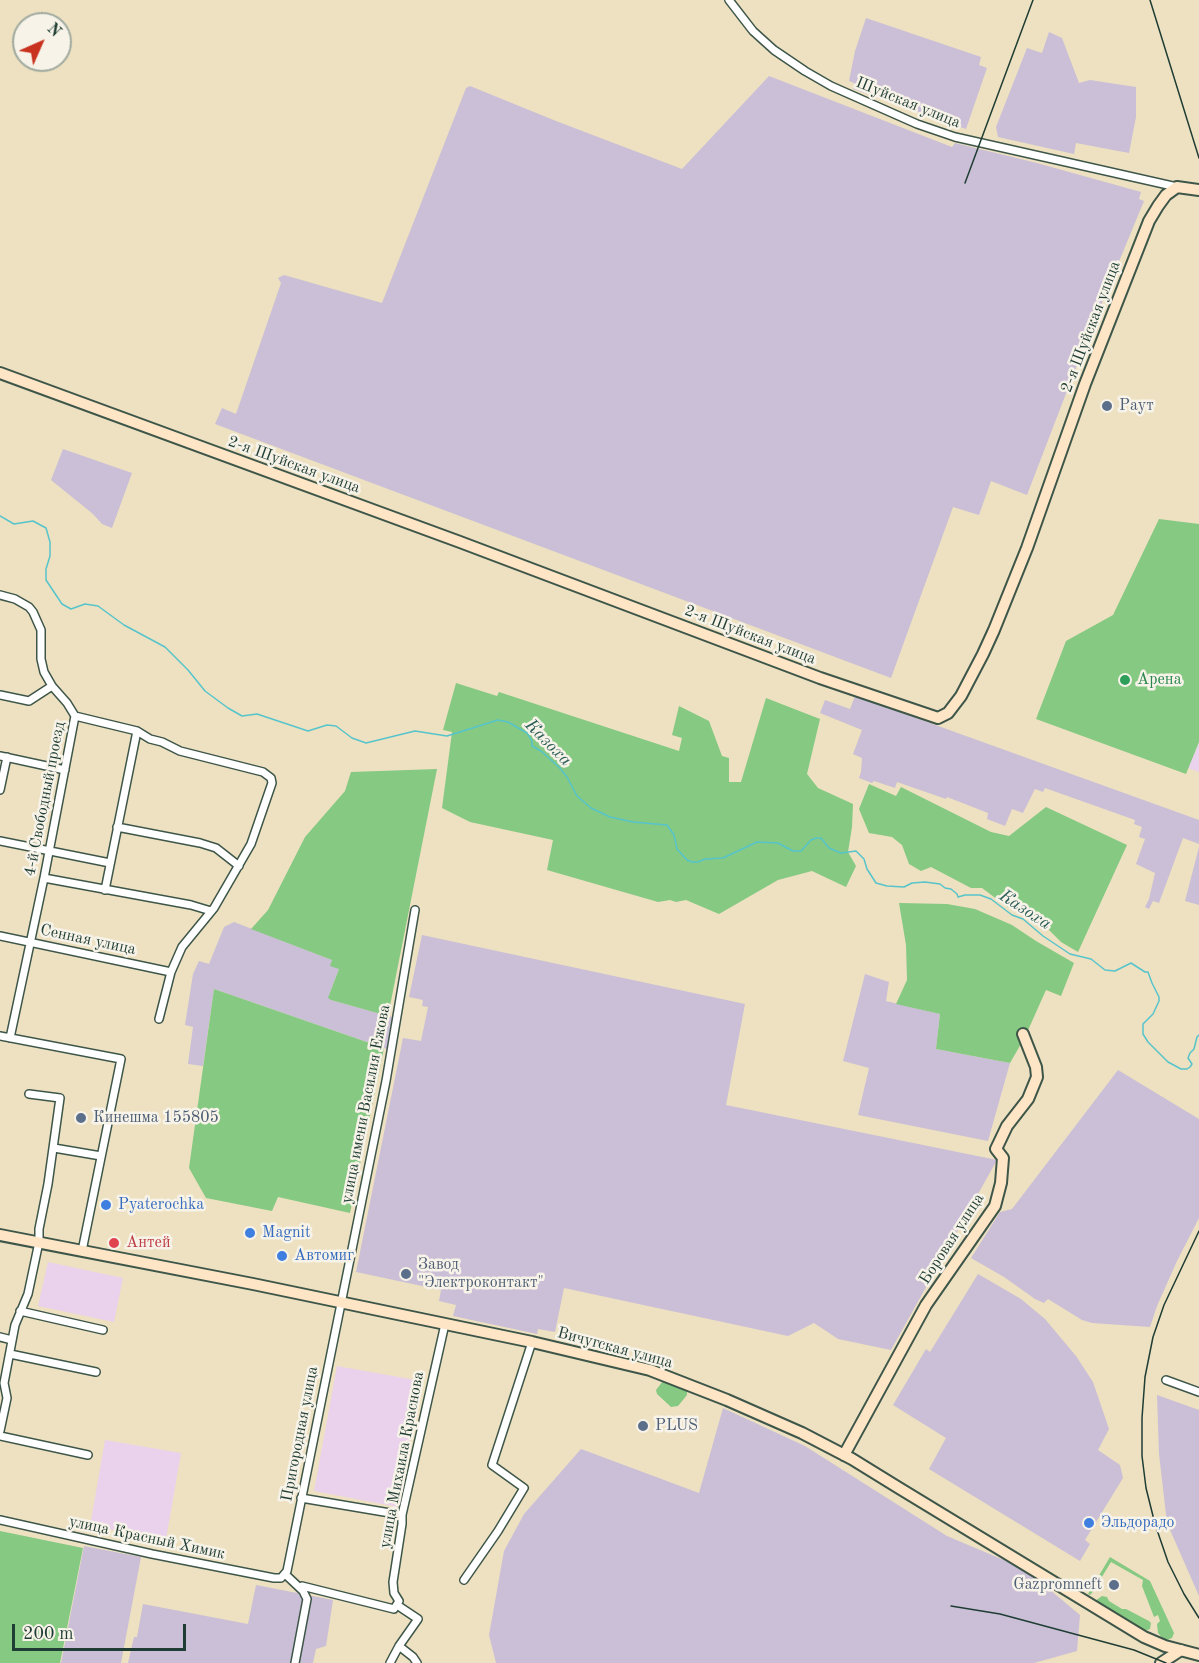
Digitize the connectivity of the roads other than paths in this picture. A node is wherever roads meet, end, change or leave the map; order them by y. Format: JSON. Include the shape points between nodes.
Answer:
{"nodes":[{"id":1,"x":729,"y":0,"type":"edge"},
{"id":2,"x":1177,"y":187,"type":"junction"},
{"id":3,"x":1199,"y":190,"type":"edge"},
{"id":4,"x":0,"y":373,"type":"edge"},
{"id":5,"x":0,"y":595,"type":"edge"},
{"id":6,"x":52,"y":686,"type":"junction"},
{"id":7,"x":0,"y":695,"type":"edge"},
{"id":8,"x":75,"y":716,"type":"junction"},
{"id":9,"x":137,"y":731,"type":"junction"},
{"id":10,"x":3,"y":756,"type":"edge"},
{"id":11,"x":65,"y":770,"type":"junction"},
{"id":12,"x":0,"y":790,"type":"edge"},
{"id":13,"x":117,"y":827,"type":"junction"},
{"id":14,"x":0,"y":841,"type":"edge"},
{"id":15,"x":49,"y":851,"type":"junction"},
{"id":16,"x":110,"y":863,"type":"junction"},
{"id":17,"x":239,"y":866,"type":"junction"},
{"id":18,"x":44,"y":878,"type":"junction"},
{"id":19,"x":105,"y":890,"type":"junction"},
{"id":20,"x":415,"y":910,"type":"dead end"},
{"id":21,"x":211,"y":911,"type":"junction"},
{"id":22,"x":0,"y":936,"type":"edge"},
{"id":23,"x":31,"y":942,"type":"junction"},
{"id":24,"x":171,"y":972,"type":"junction"},
{"id":25,"x":159,"y":1019,"type":"dead end"},
{"id":26,"x":1023,"y":1034,"type":"dead end"},
{"id":27,"x":0,"y":1036,"type":"edge"},
{"id":28,"x":10,"y":1038,"type":"junction"},
{"id":29,"x":29,"y":1094,"type":"dead end"},
{"id":30,"x":54,"y":1148,"type":"junction"},
{"id":31,"x":101,"y":1156,"type":"junction"},
{"id":32,"x":0,"y":1235,"type":"edge"},
{"id":33,"x":39,"y":1242,"type":"junction"},
{"id":34,"x":82,"y":1251,"type":"junction"},
{"id":35,"x":340,"y":1302,"type":"junction"},
{"id":36,"x":20,"y":1311,"type":"junction"},
{"id":37,"x":445,"y":1324,"type":"junction"},
{"id":38,"x":103,"y":1330,"type":"dead end"},
{"id":39,"x":0,"y":1337,"type":"edge"},
{"id":40,"x":12,"y":1340,"type":"junction"},
{"id":41,"x":532,"y":1342,"type":"junction"},
{"id":42,"x":10,"y":1354,"type":"junction"},
{"id":43,"x":96,"y":1372,"type":"dead end"},
{"id":44,"x":1166,"y":1380,"type":"dead end"},
{"id":45,"x":1199,"y":1392,"type":"edge"},
{"id":46,"x":0,"y":1429,"type":"edge"},
{"id":47,"x":0,"y":1436,"type":"edge"},
{"id":48,"x":88,"y":1455,"type":"dead end"},
{"id":49,"x":844,"y":1455,"type":"junction"},
{"id":50,"x":301,"y":1498,"type":"junction"},
{"id":51,"x":402,"y":1515,"type":"junction"},
{"id":52,"x":0,"y":1520,"type":"edge"},
{"id":53,"x":286,"y":1573,"type":"junction"},
{"id":54,"x":464,"y":1580,"type":"dead end"},
{"id":55,"x":302,"y":1586,"type":"dead end"},
{"id":56,"x":398,"y":1603,"type":"junction"},
{"id":57,"x":399,"y":1646,"type":"junction"},
{"id":58,"x":1181,"y":1650,"type":"junction"},
{"id":59,"x":1199,"y":1655,"type":"edge"},
{"id":60,"x":295,"y":1663,"type":"edge"},
{"id":61,"x":390,"y":1663,"type":"edge"},
{"id":62,"x":417,"y":1663,"type":"edge"},
{"id":63,"x":1161,"y":1663,"type":"edge"}],
"edges":[{"from":1,"to":2,"type":"street","name":"Шуйская улица","via":[[753,31],[805,71],[917,124],[955,137]]},
{"from":2,"to":3,"type":"street"},
{"from":2,"to":4,"type":"street","name":"2-я Шуйская улица","via":[[1158,206],[1138,247],[1027,548],[983,654],[961,696],[948,713],[938,718],[820,678]]},
{"from":5,"to":6,"type":"street","name":"4-й Свободный проезд","via":[[33,612],[41,630],[44,672]]},
{"from":6,"to":7,"type":"street","via":[[29,701]]},
{"from":6,"to":8,"type":"street","name":"4-й Свободный проезд"},
{"from":8,"to":9,"type":"street"},
{"from":8,"to":11,"type":"street","name":"4-й Свободный проезд"},
{"from":9,"to":13,"type":"street"},
{"from":9,"to":17,"type":"street","via":[[180,751],[263,772],[271,778],[251,844]]},
{"from":10,"to":11,"type":"street"},
{"from":10,"to":12,"type":"street"},
{"from":11,"to":15,"type":"street","name":"4-й Свободный проезд"},
{"from":13,"to":16,"type":"street"},
{"from":13,"to":17,"type":"street","via":[[216,848]]},
{"from":14,"to":15,"type":"street"},
{"from":15,"to":16,"type":"street"},
{"from":15,"to":18,"type":"street","name":"4-й Свободный проезд"},
{"from":16,"to":19,"type":"street"},
{"from":17,"to":21,"type":"street"},
{"from":18,"to":19,"type":"street"},
{"from":18,"to":23,"type":"street","name":"4-й Свободный проезд"},
{"from":19,"to":21,"type":"street"},
{"from":20,"to":35,"type":"street","name":"улица имени Василия Ежова","via":[[386,1081]]},
{"from":21,"to":24,"type":"street","via":[[185,942]]},
{"from":22,"to":23,"type":"street","name":"Сенная улица"},
{"from":23,"to":24,"type":"street","name":"Сенная улица"},
{"from":23,"to":28,"type":"street","name":"4-й Свободный проезд"},
{"from":24,"to":25,"type":"street"},
{"from":26,"to":49,"type":"street","name":"Боровая улица","via":[[1036,1077],[1028,1099],[1007,1126],[996,1149],[1003,1158],[994,1206],[926,1305]]},
{"from":27,"to":28,"type":"street"},
{"from":28,"to":31,"type":"street","via":[[121,1059]]},
{"from":29,"to":30,"type":"street","via":[[60,1098]]},
{"from":30,"to":31,"type":"street"},
{"from":30,"to":33,"type":"street"},
{"from":31,"to":34,"type":"street"},
{"from":32,"to":33,"type":"street","name":"Вичугская улица"},
{"from":33,"to":34,"type":"street","name":"Вичугская улица"},
{"from":33,"to":36,"type":"street","via":[[28,1294]]},
{"from":34,"to":35,"type":"street","name":"Вичугская улица"},
{"from":35,"to":37,"type":"street","name":"Вичугская улица"},
{"from":35,"to":50,"type":"street","name":"Пригородная улица"},
{"from":36,"to":38,"type":"street"},
{"from":36,"to":40,"type":"street"},
{"from":37,"to":41,"type":"street","name":"Вичугская улица"},
{"from":37,"to":51,"type":"street","name":"улица Михаила Краснова"},
{"from":39,"to":40,"type":"street"},
{"from":40,"to":42,"type":"street"},
{"from":41,"to":49,"type":"street","name":"Вичугская улица","via":[[661,1374],[791,1428]]},
{"from":41,"to":54,"type":"street","via":[[492,1465],[524,1488]]},
{"from":42,"to":43,"type":"street"},
{"from":42,"to":46,"type":"street"},
{"from":44,"to":45,"type":"street"},
{"from":47,"to":48,"type":"street"},
{"from":49,"to":58,"type":"street","name":"Вичугская улица","via":[[1129,1629]]},
{"from":50,"to":51,"type":"street"},
{"from":50,"to":53,"type":"street","name":"Пригородная улица"},
{"from":51,"to":56,"type":"street","name":"улица Михаила Краснова","via":[[393,1582]]},
{"from":52,"to":53,"type":"street","name":"улица Красный Химик","via":[[274,1578]]},
{"from":53,"to":60,"type":"street","via":[[307,1599]]},
{"from":55,"to":56,"type":"street","via":[[393,1609]]},
{"from":56,"to":57,"type":"street","via":[[418,1619]]},
{"from":57,"to":61,"type":"street"},
{"from":57,"to":62,"type":"street"},
{"from":58,"to":59,"type":"street","name":"Вичугская улица"},
{"from":58,"to":63,"type":"street"}]}
